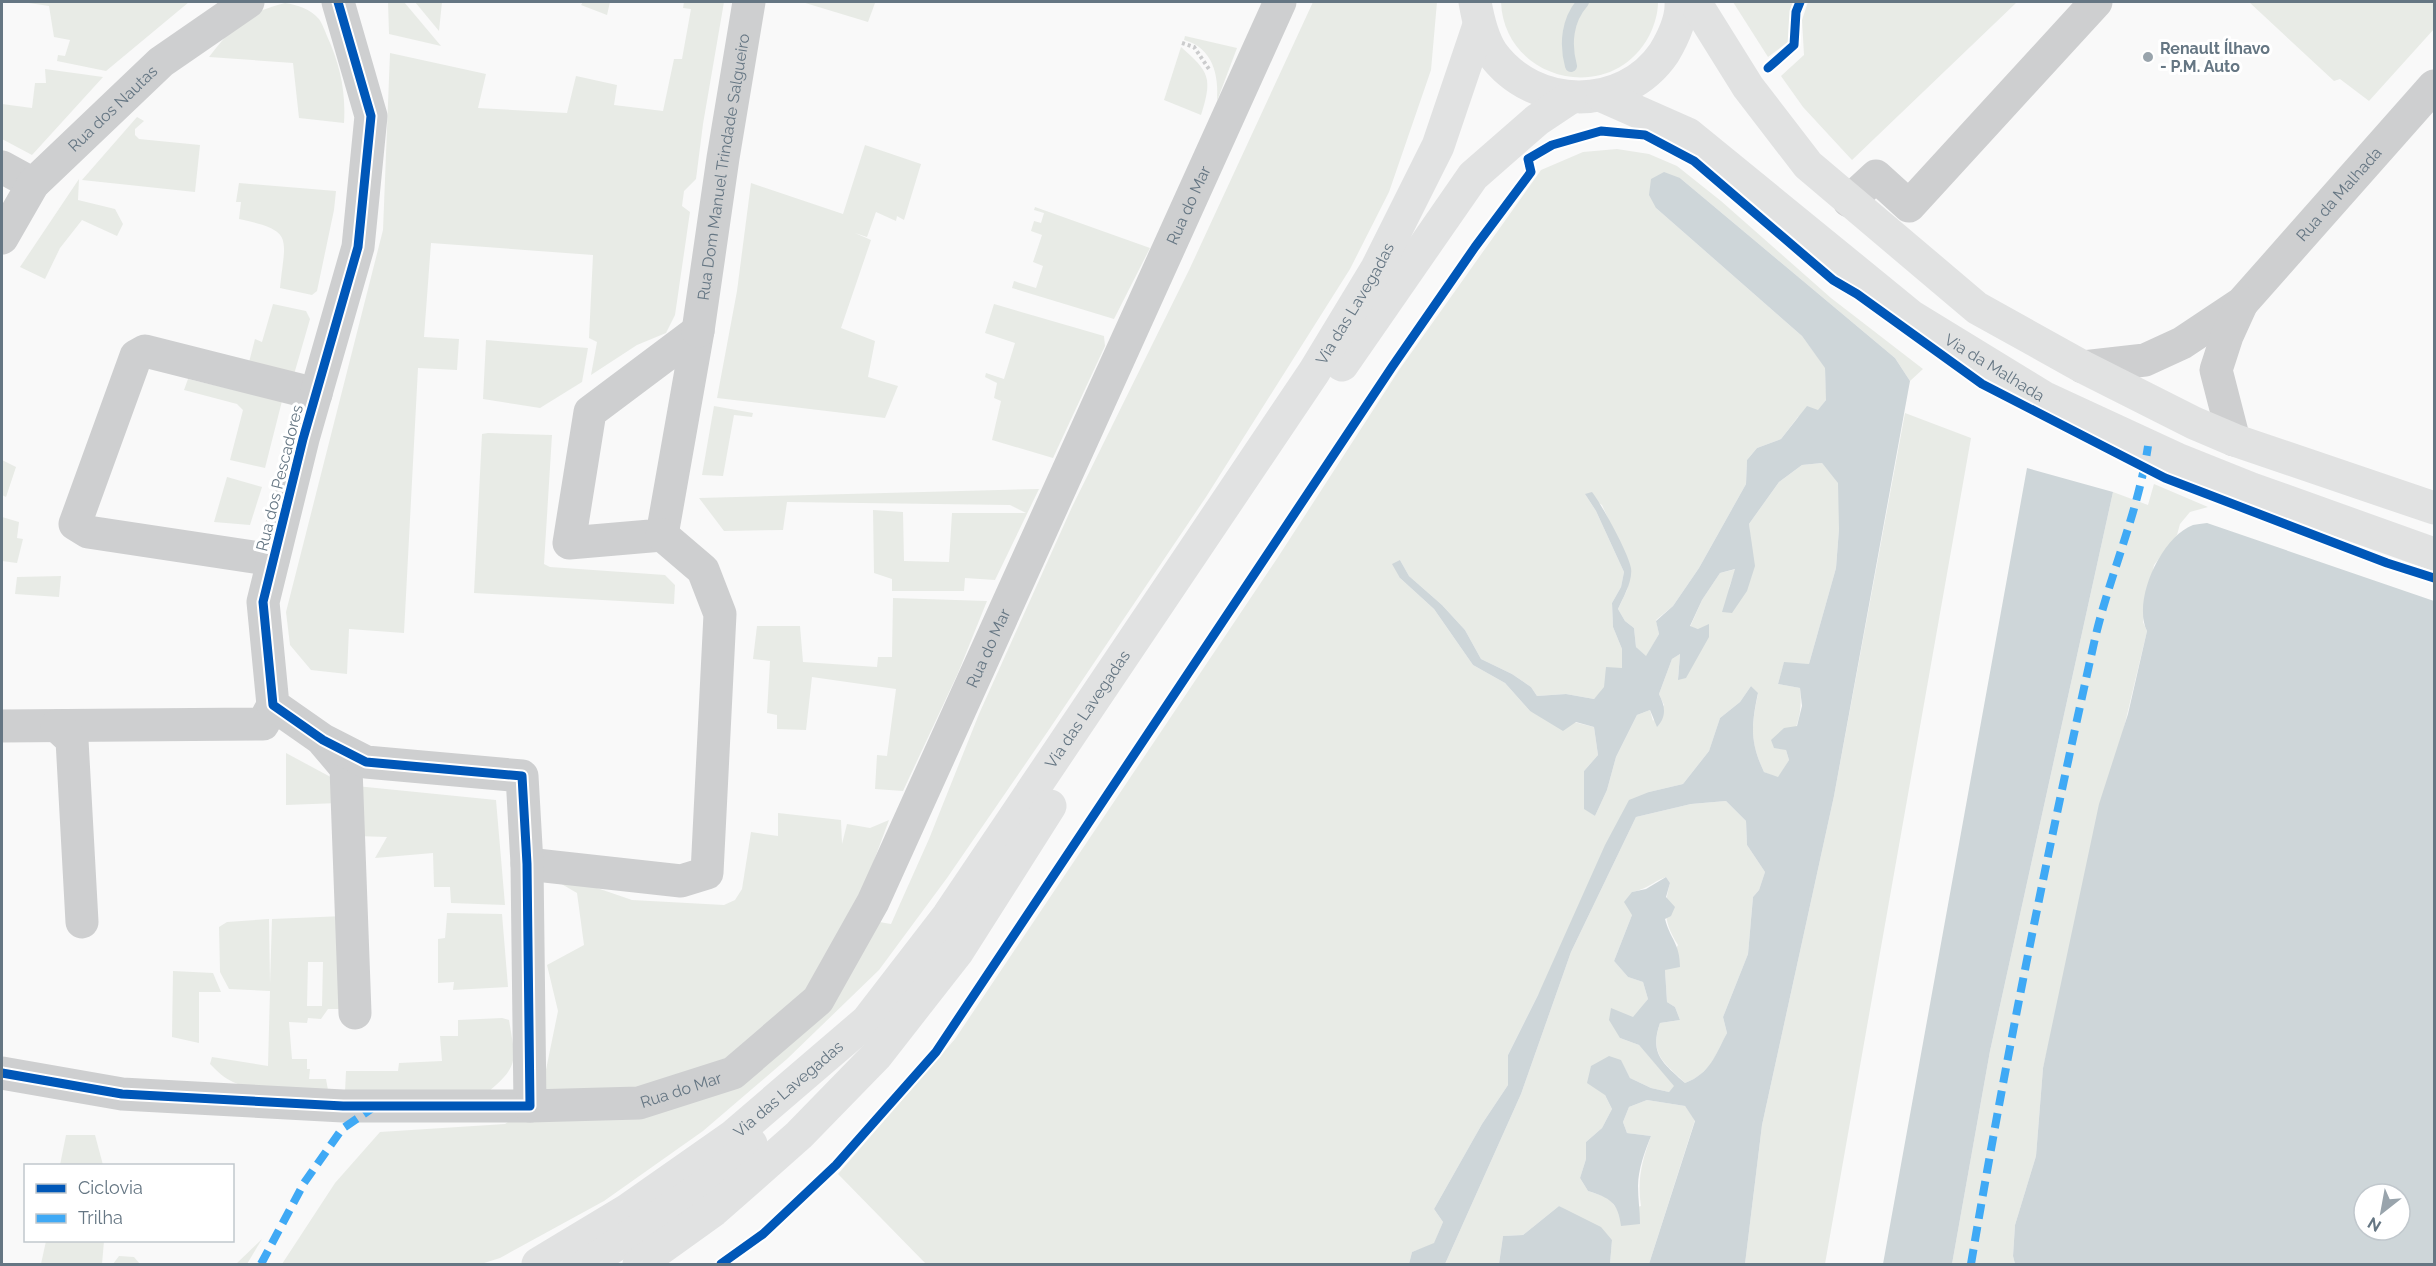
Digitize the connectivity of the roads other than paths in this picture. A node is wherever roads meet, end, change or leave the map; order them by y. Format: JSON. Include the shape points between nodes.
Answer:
{"nodes":[{"id":1,"x":248,"y":2,"type":"edge"},
{"id":2,"x":338,"y":2,"type":"edge"},
{"id":3,"x":749,"y":2,"type":"edge"},
{"id":4,"x":1280,"y":2,"type":"edge"},
{"id":5,"x":1682,"y":2,"type":"edge"},
{"id":6,"x":1695,"y":2,"type":"edge"},
{"id":7,"x":2096,"y":2,"type":"edge"},
{"id":8,"x":1477,"y":13,"type":"edge"},
{"id":9,"x":2434,"y":86,"type":"edge"},
{"id":10,"x":1602,"y":96,"type":"junction"},
{"id":11,"x":1570,"y":98,"type":"junction"},
{"id":12,"x":2,"y":167,"type":"edge"},
{"id":13,"x":33,"y":184,"type":"junction"},
{"id":14,"x":1850,"y":201,"type":"junction"},
{"id":15,"x":2,"y":238,"type":"edge"},
{"id":16,"x":2242,"y":303,"type":"junction"},
{"id":17,"x":698,"y":331,"type":"junction"},
{"id":18,"x":2083,"y":367,"type":"junction"},
{"id":19,"x":316,"y":394,"type":"junction"},
{"id":20,"x":2234,"y":440,"type":"junction"},
{"id":21,"x":2434,"y":508,"type":"edge"},
{"id":22,"x":662,"y":535,"type":"junction"},
{"id":23,"x":2434,"y":554,"type":"edge"},
{"id":24,"x":273,"y":560,"type":"junction"},
{"id":25,"x":273,"y":705,"type":"junction"},
{"id":26,"x":2,"y":726,"type":"edge"},
{"id":27,"x":57,"y":726,"type":"junction"},
{"id":28,"x":323,"y":740,"type":"junction"},
{"id":29,"x":528,"y":864,"type":"junction"},
{"id":30,"x":82,"y":922,"type":"dead end"},
{"id":31,"x":355,"y":1013,"type":"dead end"},
{"id":32,"x":2,"y":1073,"type":"edge"},
{"id":33,"x":797,"y":1080,"type":"junction"},
{"id":34,"x":530,"y":1106,"type":"junction"},
{"id":35,"x":538,"y":1264,"type":"edge"},
{"id":36,"x":587,"y":1264,"type":"edge"},
{"id":37,"x":639,"y":1264,"type":"edge"}],
"edges":[{"from":1,"to":13,"type":"street","name":"Rua dos Nautas","via":[[160,62]]},
{"from":2,"to":19,"type":"street","name":"Rua dos Pescadores","via":[[371,116],[358,247]]},
{"from":3,"to":17,"type":"street","name":"Rua Dom Manuel Trindade Salgueiro"},
{"from":4,"to":34,"type":"street","name":"Rua do Mar","via":[[873,902],[818,1000],[733,1072],[639,1102]]},
{"from":5,"to":10,"type":"main road","via":[[1672,39],[1655,65],[1631,84]]},
{"from":6,"to":14,"type":"main road","via":[[1748,87],[1808,165]]},
{"from":7,"to":14,"type":"street","via":[[1909,206],[1876,176]]},
{"from":8,"to":11,"type":"main road","via":[[1492,52],[1513,76],[1540,91]]},
{"from":8,"to":33,"type":"main road","name":"Via das Lavegadas","via":[[1438,146],[1377,268],[1314,372],[948,916],[867,1020]]},
{"from":9,"to":16,"type":"street","name":"Rua da Malhada"},
{"from":10,"to":11,"type":"main road"},
{"from":10,"to":23,"type":"main road","name":"Via da Malhada","via":[[1688,134],[1911,316],[2045,398],[2252,489]]},
{"from":11,"to":37,"type":"main road","name":"Via das Lavegadas","via":[[1537,120],[1473,176],[1392,290],[1035,828],[958,951],[876,1056],[799,1136],[714,1210]]},
{"from":12,"to":13,"type":"street"},
{"from":13,"to":15,"type":"street","name":"Rua dos Nautas"},
{"from":14,"to":18,"type":"main road","via":[[1977,308]]},
{"from":16,"to":18,"type":"street","via":[[2182,343],[2145,360]]},
{"from":16,"to":20,"type":"street","via":[[2216,369]]},
{"from":17,"to":22,"type":"street","name":"Rua Dom Manuel Trindade Salgueiro"},
{"from":17,"to":22,"type":"street","via":[[590,412],[569,543]]},
{"from":18,"to":20,"type":"main road"},
{"from":19,"to":24,"type":"street","name":"Rua dos Pescadores"},
{"from":19,"to":24,"type":"street","via":[[145,351],[136,356],[75,524],[88,532]]},
{"from":20,"to":21,"type":"main road"},
{"from":22,"to":29,"type":"street","via":[[703,570],[720,614],[707,873],[681,880]]},
{"from":24,"to":25,"type":"street","name":"Rua dos Pescadores","via":[[263,602]]},
{"from":25,"to":27,"type":"street","via":[[263,724]]},
{"from":25,"to":28,"type":"street"},
{"from":26,"to":27,"type":"street"},
{"from":27,"to":30,"type":"street","via":[[72,740]]},
{"from":28,"to":29,"type":"street","via":[[366,762],[522,776]]},
{"from":28,"to":31,"type":"street","via":[[346,768]]},
{"from":29,"to":34,"type":"street"},
{"from":32,"to":34,"type":"street","name":"Rua do Mar","via":[[122,1094],[343,1106]]},
{"from":33,"to":35,"type":"main road","name":"Via das Lavegadas","via":[[733,1136],[626,1210]]},
{"from":33,"to":36,"type":"main road","via":[[756,1139],[709,1183]]}]}
